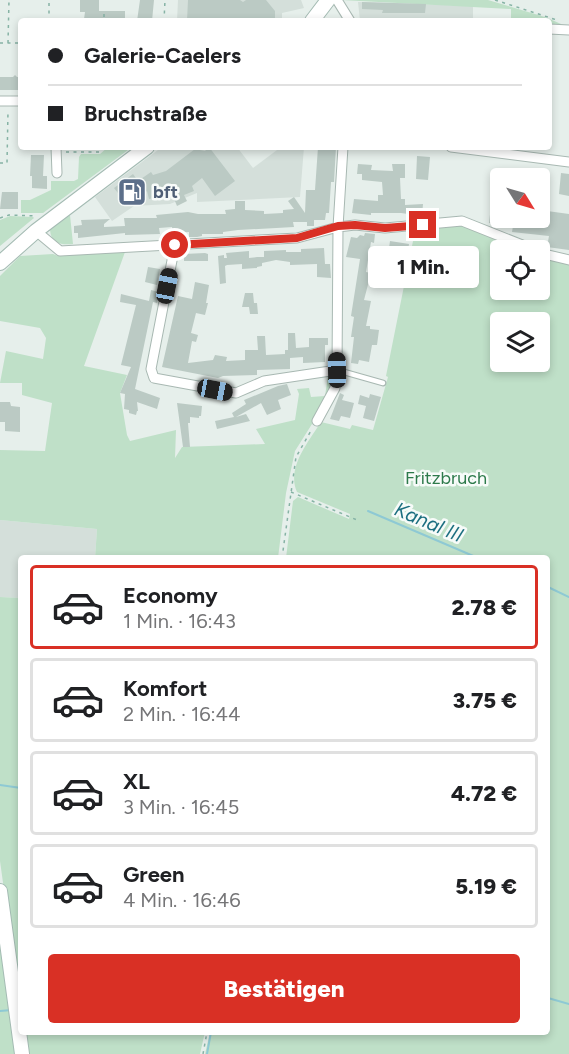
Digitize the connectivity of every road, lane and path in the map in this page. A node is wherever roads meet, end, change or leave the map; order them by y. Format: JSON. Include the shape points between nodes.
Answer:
{"nodes":[{"id":1,"x":9,"y":0,"type":"edge"},
{"id":2,"x":49,"y":0,"type":"edge"},
{"id":3,"x":165,"y":0,"type":"edge"},
{"id":4,"x":328,"y":0,"type":"edge"},
{"id":5,"x":337,"y":0,"type":"edge"},
{"id":6,"x":495,"y":0,"type":"edge"},
{"id":7,"x":104,"y":14,"type":"dead end"},
{"id":8,"x":49,"y":18,"type":"edge"},
{"id":9,"x":104,"y":18,"type":"edge"},
{"id":10,"x":164,"y":18,"type":"edge"},
{"id":11,"x":314,"y":18,"type":"edge"},
{"id":12,"x":348,"y":18,"type":"edge"},
{"id":13,"x":549,"y":18,"type":"edge"},
{"id":14,"x":552,"y":19,"type":"edge"},
{"id":15,"x":561,"y":22,"type":"dead end"},
{"id":16,"x":552,"y":29,"type":"edge"},
{"id":17,"x":569,"y":30,"type":"edge"},
{"id":18,"x":0,"y":43,"type":"edge"},
{"id":19,"x":8,"y":43,"type":"junction"},
{"id":20,"x":18,"y":43,"type":"edge"},
{"id":21,"x":4,"y":101,"type":"edge"},
{"id":22,"x":56,"y":150,"type":"edge"},
{"id":23,"x":102,"y":150,"type":"edge"},
{"id":24,"x":143,"y":150,"type":"edge"},
{"id":25,"x":343,"y":150,"type":"edge"},
{"id":26,"x":475,"y":150,"type":"edge"},
{"id":27,"x":569,"y":162,"type":"edge"},
{"id":28,"x":0,"y":163,"type":"edge"},
{"id":29,"x":57,"y":173,"type":"dead end"},
{"id":30,"x":0,"y":218,"type":"edge"},
{"id":31,"x":51,"y":219,"type":"junction"},
{"id":32,"x":338,"y":226,"type":"junction"},
{"id":33,"x":36,"y":231,"type":"junction"},
{"id":34,"x":510,"y":240,"type":"edge"},
{"id":35,"x":175,"y":245,"type":"junction"},
{"id":36,"x":550,"y":255,"type":"edge"},
{"id":37,"x":569,"y":260,"type":"edge"},
{"id":38,"x":0,"y":263,"type":"edge"},
{"id":39,"x":337,"y":370,"type":"junction"},
{"id":40,"x":383,"y":383,"type":"dead end"},
{"id":41,"x":317,"y":421,"type":"joint"},
{"id":42,"x":290,"y":492,"type":"junction"},
{"id":43,"x":357,"y":520,"type":"dead end"},
{"id":44,"x":282,"y":555,"type":"edge"},
{"id":45,"x":0,"y":891,"type":"edge"},
{"id":46,"x":18,"y":1019,"type":"edge"},
{"id":47,"x":20,"y":1035,"type":"edge"},
{"id":48,"x":206,"y":1035,"type":"edge"},
{"id":49,"x":22,"y":1054,"type":"edge"},
{"id":50,"x":203,"y":1054,"type":"edge"}],
"edges":[{"from":1,"to":19,"type":"path"},
{"from":2,"to":8,"type":"path"},
{"from":3,"to":10,"type":"path"},
{"from":4,"to":11,"type":"main road"},
{"from":5,"to":12,"type":"street"},
{"from":6,"to":13,"type":"path"},
{"from":7,"to":9,"type":"path"},
{"from":14,"to":15,"type":"path"},
{"from":16,"to":17,"type":"street"},
{"from":18,"to":19,"type":"path"},
{"from":19,"to":20,"type":"path"},
{"from":21,"to":28,"type":"path","via":[[7,163]]},
{"from":22,"to":23,"type":"path"},
{"from":22,"to":29,"type":"street"},
{"from":24,"to":31,"type":"main road"},
{"from":25,"to":32,"type":"street"},
{"from":26,"to":27,"type":"street"},
{"from":30,"to":31,"type":"path","via":[[31,215]]},
{"from":31,"to":33,"type":"main road"},
{"from":32,"to":34,"type":"street","via":[[385,228],[462,221]]},
{"from":32,"to":35,"type":"street","via":[[297,238]]},
{"from":32,"to":39,"type":"street"},
{"from":33,"to":35,"type":"street","via":[[60,251]]},
{"from":33,"to":38,"type":"main road"},
{"from":35,"to":39,"type":"street","via":[[151,369],[154,378],[236,393],[264,381]]},
{"from":36,"to":37,"type":"street"},
{"from":39,"to":40,"type":"lane"},
{"from":39,"to":41,"type":"street","via":[[335,388]]},
{"from":41,"to":42,"type":"path","via":[[296,457]]},
{"from":42,"to":43,"type":"path"},
{"from":42,"to":44,"type":"path"},
{"from":45,"to":46,"type":"main road"},
{"from":47,"to":49,"type":"main road"},
{"from":48,"to":50,"type":"path"}]}
